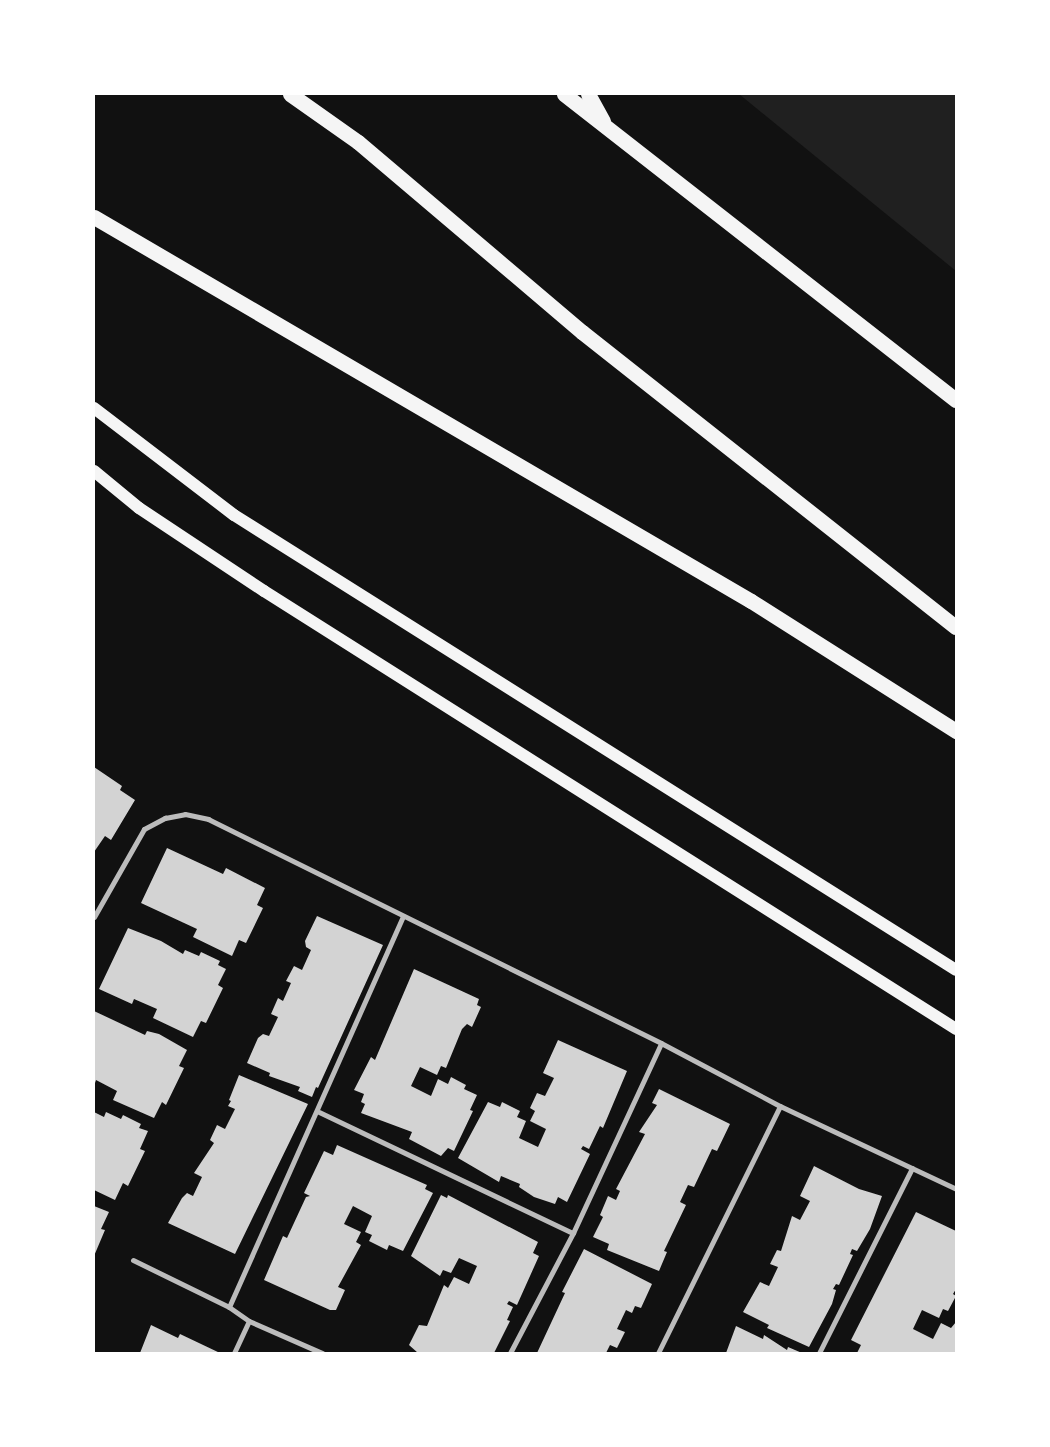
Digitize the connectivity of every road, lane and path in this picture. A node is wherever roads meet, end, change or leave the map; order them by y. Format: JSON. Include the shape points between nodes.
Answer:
{"nodes":[{"id":1,"x":290,"y":94,"type":"edge"},
{"id":2,"x":564,"y":94,"type":"edge"},
{"id":3,"x":588,"y":94,"type":"edge"},
{"id":4,"x":606,"y":127,"type":"junction"},
{"id":5,"x":94,"y":217,"type":"edge"},
{"id":6,"x":956,"y":400,"type":"edge"},
{"id":7,"x":94,"y":408,"type":"edge"},
{"id":8,"x":94,"y":471,"type":"edge"},
{"id":9,"x":956,"y":627,"type":"edge"},
{"id":10,"x":956,"y":731,"type":"edge"},
{"id":11,"x":403,"y":916,"type":"junction"},
{"id":12,"x":94,"y":917,"type":"edge"},
{"id":13,"x":956,"y":970,"type":"edge"},
{"id":14,"x":956,"y":1029,"type":"edge"},
{"id":15,"x":662,"y":1043,"type":"junction"},
{"id":16,"x":780,"y":1106,"type":"junction"},
{"id":17,"x":319,"y":1112,"type":"junction"},
{"id":18,"x":912,"y":1168,"type":"junction"},
{"id":19,"x":956,"y":1189,"type":"edge"},
{"id":20,"x":573,"y":1233,"type":"junction"},
{"id":21,"x":133,"y":1260,"type":"dead end"},
{"id":22,"x":230,"y":1307,"type":"junction"},
{"id":23,"x":250,"y":1321,"type":"junction"},
{"id":24,"x":820,"y":1351,"type":"edge"},
{"id":25,"x":234,"y":1353,"type":"edge"},
{"id":26,"x":322,"y":1353,"type":"edge"},
{"id":27,"x":510,"y":1353,"type":"edge"},
{"id":28,"x":658,"y":1353,"type":"edge"},
{"id":29,"x":828,"y":1353,"type":"edge"}],
"edges":[{"from":1,"to":9,"type":"highway","via":[[358,142],[582,332]]},
{"from":2,"to":4,"type":"highway"},
{"from":3,"to":4,"type":"highway"},
{"from":4,"to":6,"type":"highway"},
{"from":5,"to":10,"type":"highway","via":[[756,604]]},
{"from":7,"to":13,"type":"main road","via":[[234,515]]},
{"from":8,"to":14,"type":"main road","via":[[139,508],[264,590]]},
{"from":11,"to":12,"type":"street","via":[[208,819],[185,814],[165,818],[144,829]]},
{"from":11,"to":15,"type":"street"},
{"from":11,"to":17,"type":"street"},
{"from":15,"to":16,"type":"street"},
{"from":15,"to":20,"type":"street"},
{"from":16,"to":18,"type":"street"},
{"from":16,"to":28,"type":"street"},
{"from":17,"to":20,"type":"street"},
{"from":17,"to":22,"type":"street"},
{"from":18,"to":19,"type":"street"},
{"from":18,"to":24,"type":"street"},
{"from":20,"to":27,"type":"street"},
{"from":21,"to":22,"type":"street"},
{"from":22,"to":23,"type":"street"},
{"from":23,"to":25,"type":"street"},
{"from":23,"to":26,"type":"street"},
{"from":24,"to":29,"type":"street"}]}
